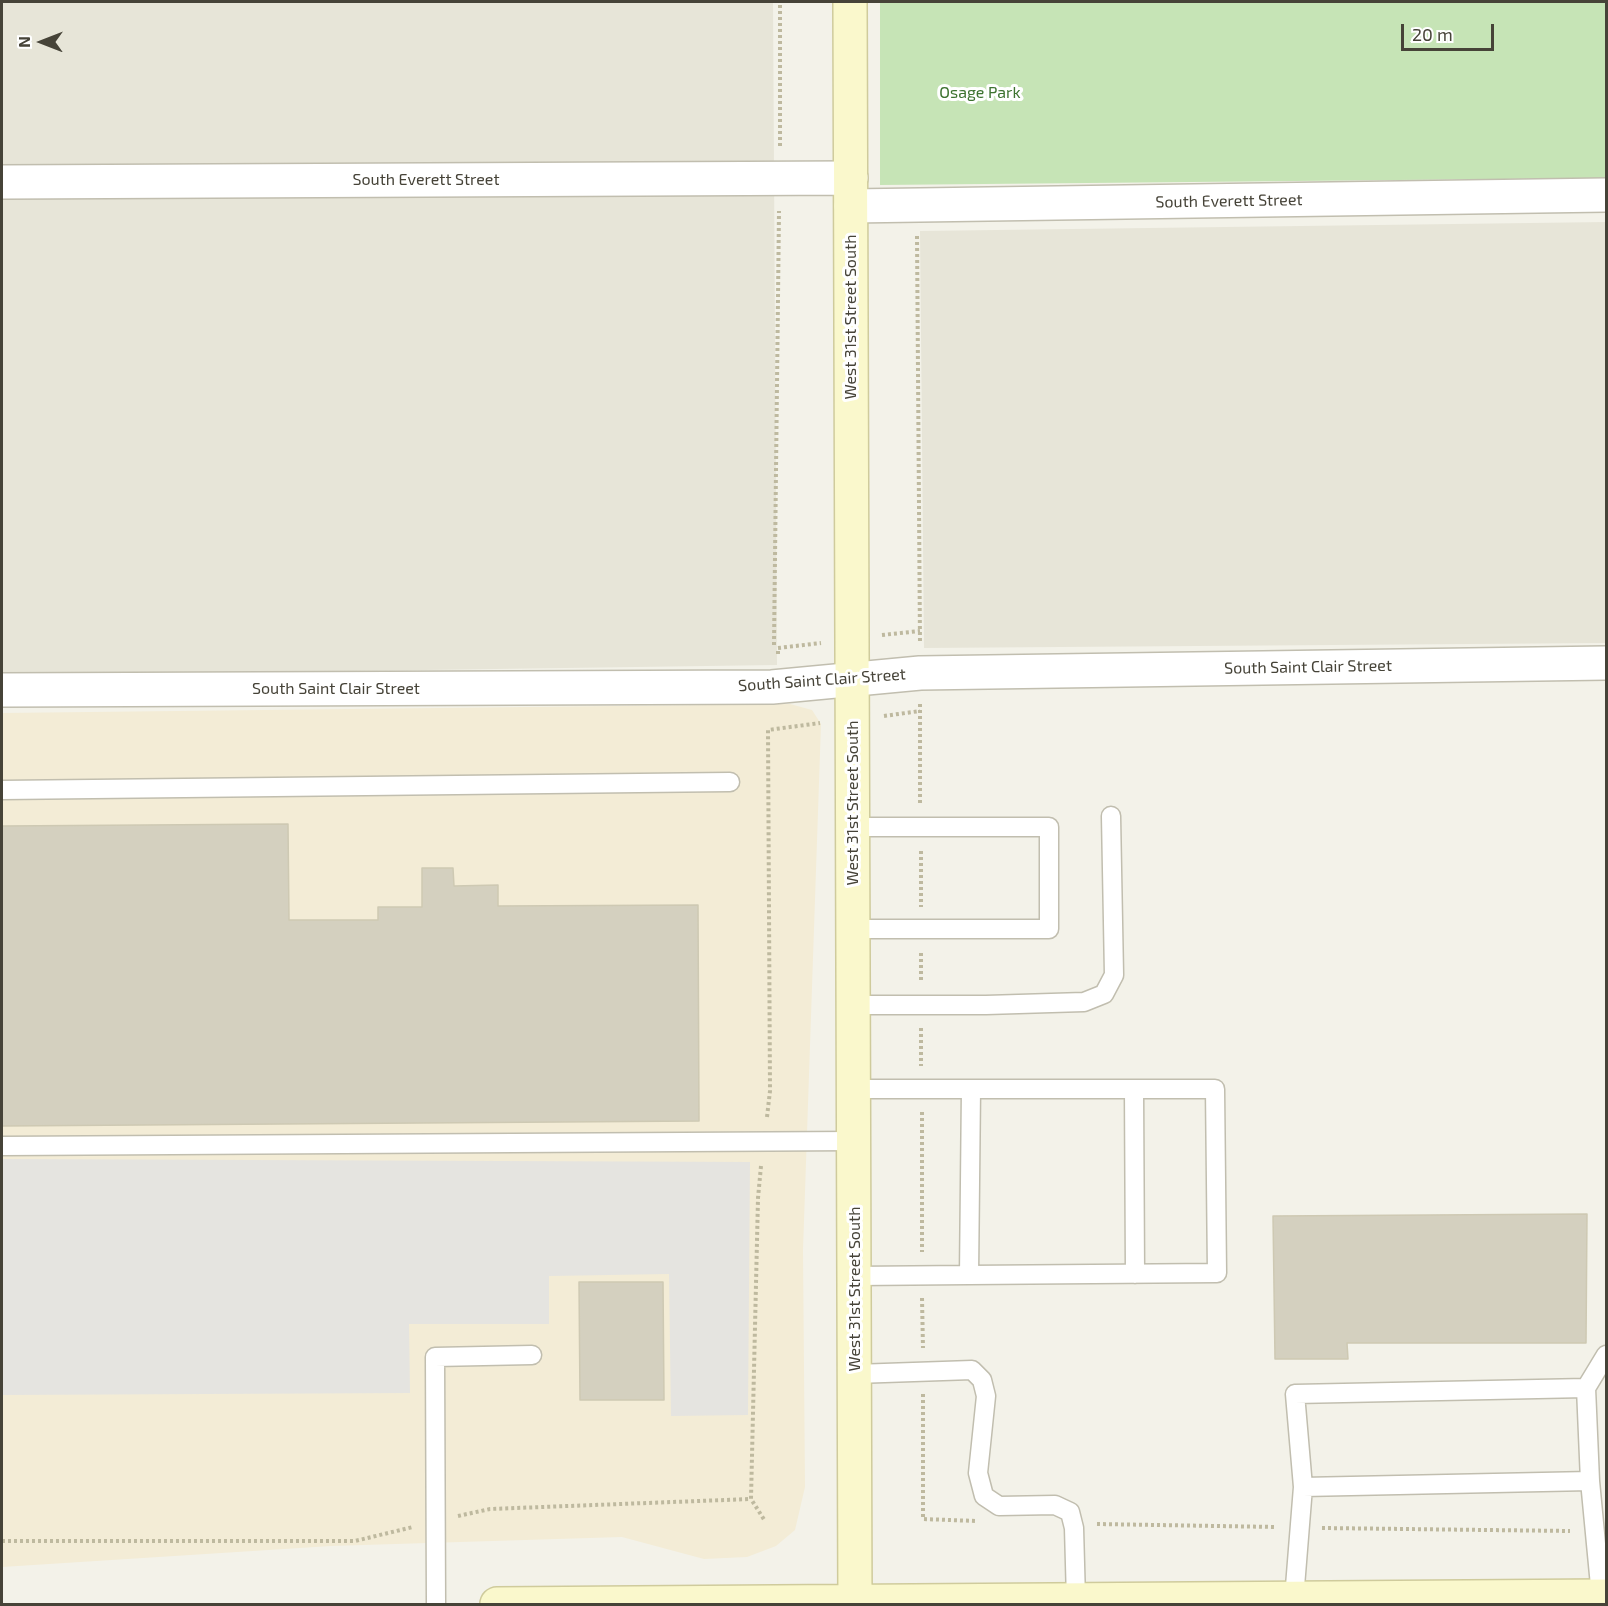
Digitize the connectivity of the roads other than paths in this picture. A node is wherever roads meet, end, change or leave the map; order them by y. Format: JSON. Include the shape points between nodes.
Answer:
{"nodes":[{"id":1,"x":850,"y":2,"type":"edge"},
{"id":2,"x":2,"y":182,"type":"edge"},
{"id":3,"x":850,"y":192,"type":"junction"},
{"id":4,"x":1606,"y":195,"type":"edge"},
{"id":5,"x":1606,"y":663,"type":"edge"},
{"id":6,"x":851,"y":680,"type":"junction"},
{"id":7,"x":2,"y":690,"type":"edge"},
{"id":8,"x":730,"y":782,"type":"dead end"},
{"id":9,"x":2,"y":790,"type":"edge"},
{"id":10,"x":1110,"y":816,"type":"dead end"},
{"id":11,"x":854,"y":827,"type":"junction"},
{"id":12,"x":854,"y":929,"type":"junction"},
{"id":13,"x":854,"y":1005,"type":"junction"},
{"id":14,"x":854,"y":1089,"type":"junction"},
{"id":15,"x":970,"y":1089,"type":"junction"},
{"id":16,"x":1134,"y":1089,"type":"junction"},
{"id":17,"x":854,"y":1141,"type":"junction"},
{"id":18,"x":2,"y":1146,"type":"edge"},
{"id":19,"x":1135,"y":1274,"type":"junction"},
{"id":20,"x":969,"y":1275,"type":"junction"},
{"id":21,"x":855,"y":1276,"type":"junction"},
{"id":22,"x":532,"y":1355,"type":"dead end"},
{"id":23,"x":1606,"y":1355,"type":"edge"},
{"id":24,"x":855,"y":1374,"type":"junction"},
{"id":25,"x":1586,"y":1388,"type":"junction"},
{"id":26,"x":1590,"y":1481,"type":"junction"},
{"id":27,"x":1303,"y":1486,"type":"junction"},
{"id":28,"x":1604,"y":1596,"type":"edge"},
{"id":29,"x":1294,"y":1599,"type":"junction"},
{"id":30,"x":1076,"y":1600,"type":"junction"},
{"id":31,"x":855,"y":1604,"type":"edge"},
{"id":32,"x":436,"y":1605,"type":"edge"},
{"id":33,"x":497,"y":1605,"type":"edge"}],
"edges":[{"from":1,"to":3,"type":"street","name":"West 31st Street South"},
{"from":2,"to":3,"type":"street","name":"South Everett Street","via":[[780,178]]},
{"from":3,"to":4,"type":"street","name":"South Everett Street"},
{"from":3,"to":6,"type":"street","name":"West 31st Street South"},
{"from":5,"to":6,"type":"street","name":"South Saint Clair Street","via":[[920,673]]},
{"from":6,"to":7,"type":"street","name":"South Saint Clair Street","via":[[772,687]]},
{"from":6,"to":11,"type":"street","name":"West 31st Street South"},
{"from":8,"to":9,"type":"lane"},
{"from":10,"to":13,"type":"lane","via":[[1114,975],[1104,994],[1084,1002]]},
{"from":11,"to":12,"type":"street","name":"West 31st Street South"},
{"from":11,"to":12,"type":"lane","via":[[1049,828],[1049,929]]},
{"from":12,"to":13,"type":"street","name":"West 31st Street South"},
{"from":13,"to":14,"type":"street","name":"West 31st Street South"},
{"from":14,"to":15,"type":"lane"},
{"from":14,"to":17,"type":"street","name":"West 31st Street South"},
{"from":15,"to":16,"type":"lane"},
{"from":15,"to":20,"type":"lane"},
{"from":16,"to":19,"type":"lane"},
{"from":16,"to":19,"type":"lane","via":[[1215,1089],[1216,1239],[1216,1273]]},
{"from":17,"to":18,"type":"lane"},
{"from":17,"to":21,"type":"street","name":"West 31st Street South"},
{"from":19,"to":20,"type":"lane"},
{"from":20,"to":21,"type":"lane"},
{"from":21,"to":24,"type":"street","name":"West 31st Street South"},
{"from":22,"to":32,"type":"lane","via":[[435,1357]]},
{"from":23,"to":25,"type":"lane"},
{"from":24,"to":30,"type":"lane","via":[[972,1370],[982,1380],[986,1396],[978,1473],[984,1496],[999,1506],[1055,1505],[1070,1512]]},
{"from":24,"to":31,"type":"street","name":"West 31st Street South"},
{"from":25,"to":26,"type":"lane"},
{"from":25,"to":27,"type":"lane","via":[[1295,1394]]},
{"from":26,"to":27,"type":"lane"},
{"from":26,"to":28,"type":"lane"},
{"from":27,"to":29,"type":"lane"},
{"from":28,"to":29,"type":"street"},
{"from":29,"to":30,"type":"street"},
{"from":30,"to":31,"type":"street"},
{"from":31,"to":33,"type":"street"}]}
